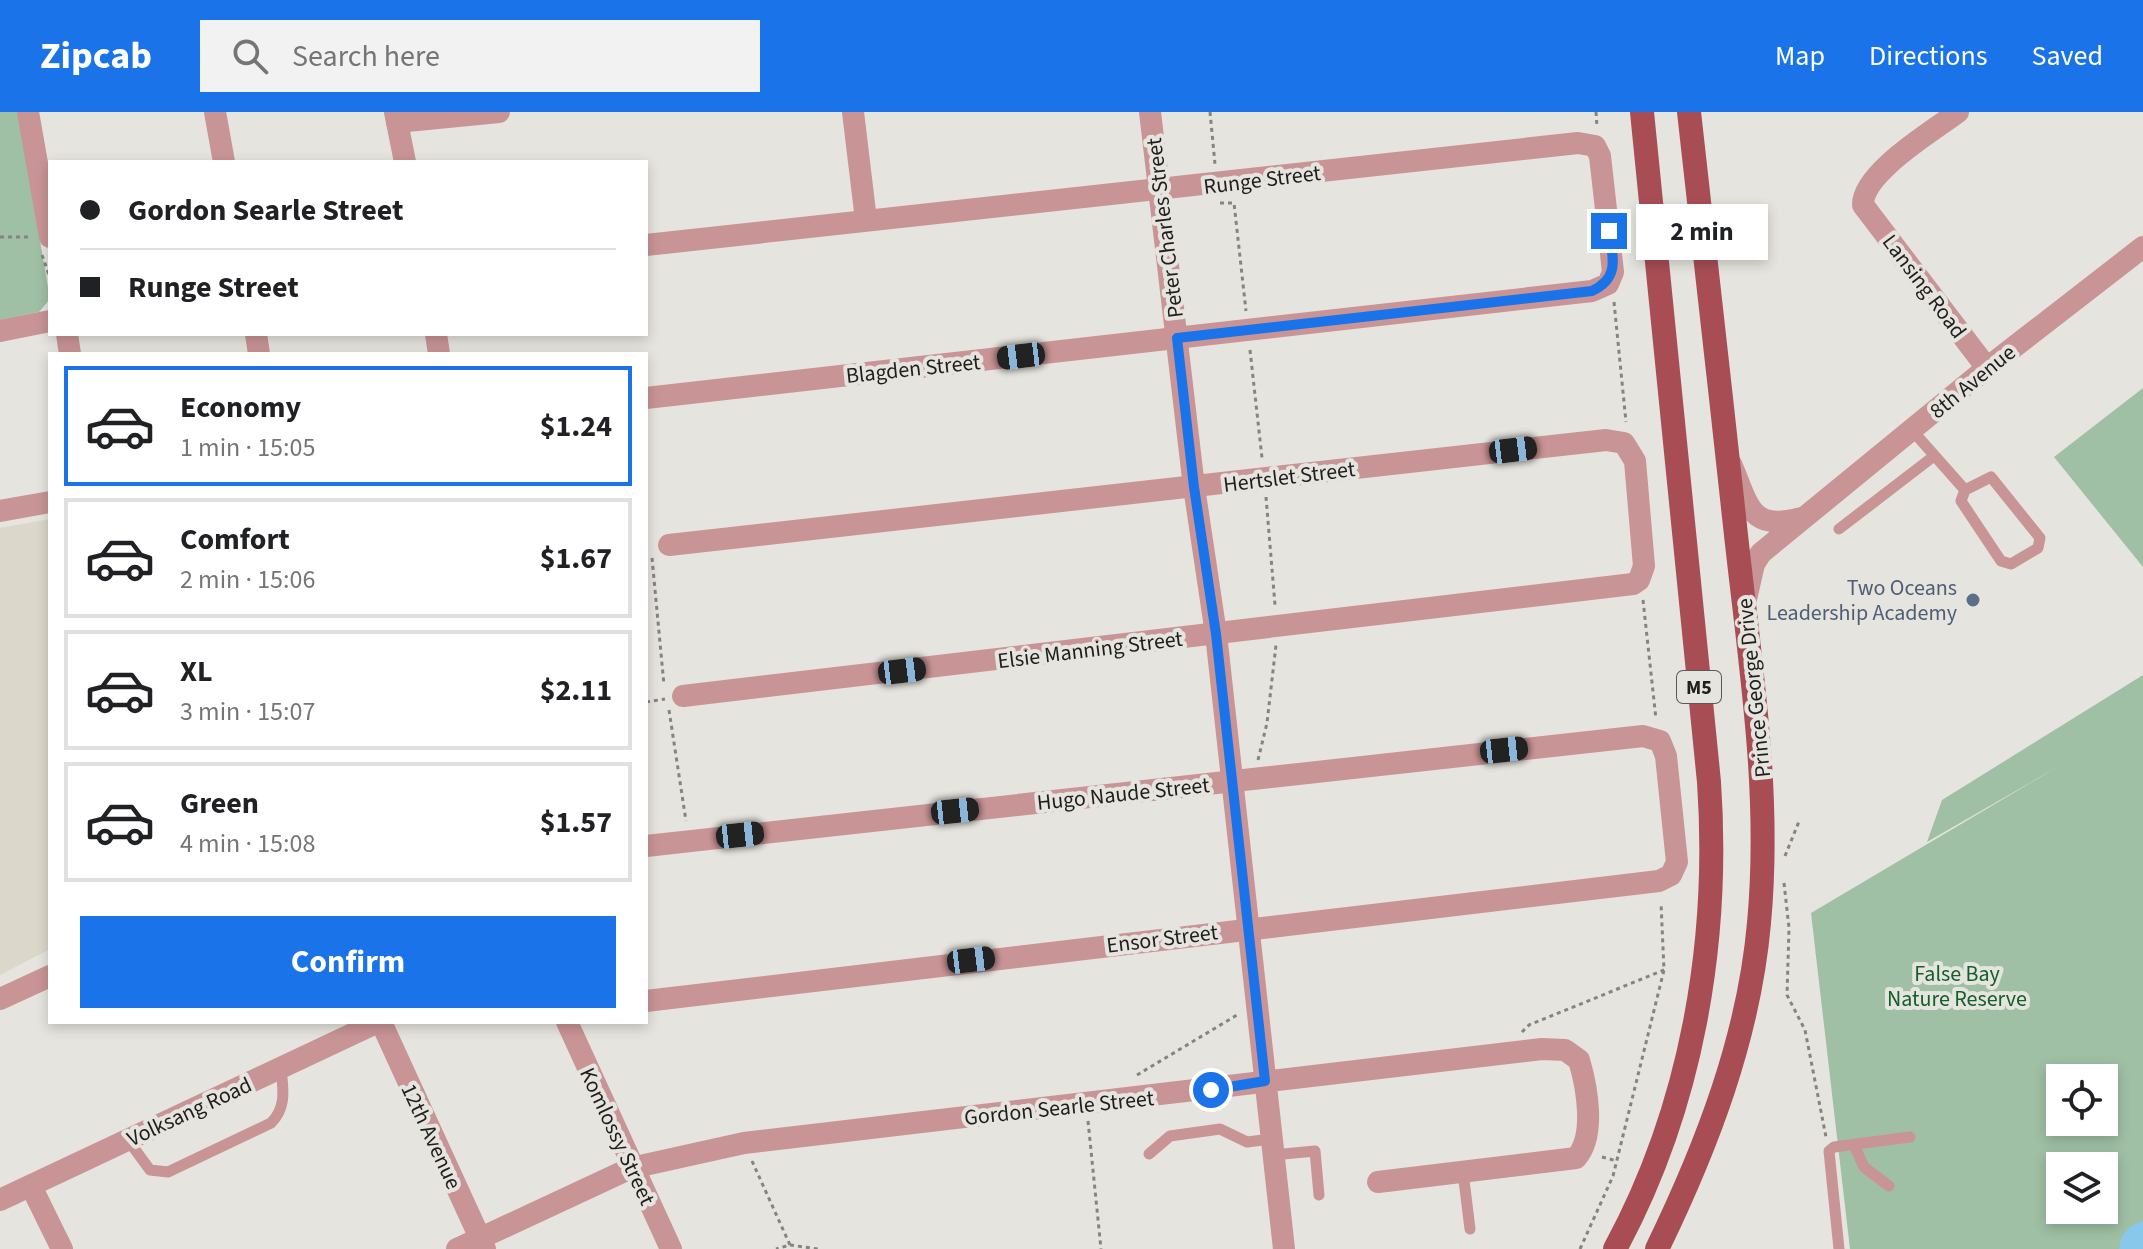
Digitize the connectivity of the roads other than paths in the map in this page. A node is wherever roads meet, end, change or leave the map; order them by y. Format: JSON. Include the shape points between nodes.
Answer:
{"nodes":[{"id":1,"x":28,"y":112,"type":"edge"},
{"id":2,"x":215,"y":112,"type":"edge"},
{"id":3,"x":499,"y":112,"type":"edge"},
{"id":4,"x":853,"y":112,"type":"edge"},
{"id":5,"x":1150,"y":112,"type":"edge"},
{"id":6,"x":1642,"y":112,"type":"edge"},
{"id":7,"x":1689,"y":112,"type":"edge"},
{"id":8,"x":1958,"y":112,"type":"edge"},
{"id":9,"x":396,"y":117,"type":"edge"},
{"id":10,"x":224,"y":160,"type":"edge"},
{"id":11,"x":405,"y":160,"type":"edge"},
{"id":12,"x":1158,"y":191,"type":"junction"},
{"id":13,"x":866,"y":220,"type":"junction"},
{"id":14,"x":48,"y":226,"type":"edge"},
{"id":15,"x":648,"y":245,"type":"edge"},
{"id":16,"x":2143,"y":247,"type":"edge"},
{"id":17,"x":1610,"y":290,"type":"joint"},
{"id":18,"x":48,"y":321,"type":"edge"},
{"id":19,"x":0,"y":331,"type":"edge"},
{"id":20,"x":1177,"y":338,"type":"junction"},
{"id":21,"x":1987,"y":368,"type":"junction"},
{"id":22,"x":648,"y":398,"type":"edge"},
{"id":23,"x":1911,"y":429,"type":"junction"},
{"id":24,"x":1728,"y":456,"type":"junction"},
{"id":25,"x":1934,"y":456,"type":"junction"},
{"id":26,"x":1194,"y":487,"type":"junction"},
{"id":27,"x":1965,"y":490,"type":"junction"},
{"id":28,"x":48,"y":502,"type":"edge"},
{"id":29,"x":0,"y":511,"type":"edge"},
{"id":30,"x":1802,"y":518,"type":"junction"},
{"id":31,"x":1839,"y":529,"type":"dead end"},
{"id":32,"x":669,"y":545,"type":"road end"},
{"id":33,"x":1641,"y":587,"type":"joint"},
{"id":34,"x":1745,"y":609,"type":"junction"},
{"id":35,"x":1216,"y":634,"type":"junction"},
{"id":36,"x":674,"y":698,"type":"road end"},
{"id":37,"x":1231,"y":782,"type":"junction"},
{"id":38,"x":648,"y":846,"type":"edge"},
{"id":39,"x":1675,"y":870,"type":"joint"},
{"id":40,"x":1247,"y":928,"type":"junction"},
{"id":41,"x":48,"y":977,"type":"edge"},
{"id":42,"x":0,"y":999,"type":"edge"},
{"id":43,"x":648,"y":1001,"type":"edge"},
{"id":44,"x":376,"y":1024,"type":"edge"},
{"id":45,"x":381,"y":1024,"type":"edge"},
{"id":46,"x":568,"y":1024,"type":"edge"},
{"id":47,"x":281,"y":1068,"type":"junction"},
{"id":48,"x":1265,"y":1081,"type":"junction"},
{"id":49,"x":1910,"y":1137,"type":"dead end"},
{"id":50,"x":128,"y":1140,"type":"junction"},
{"id":51,"x":1854,"y":1145,"type":"junction"},
{"id":52,"x":1272,"y":1147,"type":"junction"},
{"id":53,"x":1149,"y":1154,"type":"dead end"},
{"id":54,"x":631,"y":1168,"type":"junction"},
{"id":55,"x":1463,"y":1172,"type":"junction"},
{"id":56,"x":1378,"y":1182,"type":"dead end"},
{"id":57,"x":31,"y":1186,"type":"junction"},
{"id":58,"x":1889,"y":1186,"type":"dead end"},
{"id":59,"x":1319,"y":1195,"type":"dead end"},
{"id":60,"x":0,"y":1200,"type":"edge"},
{"id":61,"x":1470,"y":1229,"type":"dead end"},
{"id":62,"x":482,"y":1244,"type":"edge"},
{"id":63,"x":62,"y":1249,"type":"edge"},
{"id":64,"x":457,"y":1249,"type":"edge"},
{"id":65,"x":671,"y":1249,"type":"edge"},
{"id":66,"x":1284,"y":1249,"type":"edge"},
{"id":67,"x":1615,"y":1249,"type":"edge"},
{"id":68,"x":1657,"y":1249,"type":"edge"},
{"id":69,"x":1839,"y":1249,"type":"edge"}],
"edges":[{"from":1,"to":14,"type":"street"},
{"from":2,"to":10,"type":"street"},
{"from":3,"to":9,"type":"street"},
{"from":4,"to":13,"type":"street"},
{"from":5,"to":12,"type":"street","name":"Peter Charles Street"},
{"from":6,"to":67,"type":"main road","number":"M5","via":[[1709,782],[1712,877],[1701,991],[1682,1080],[1648,1179]]},
{"from":7,"to":24,"type":"main road","name":"Prince George Drive","number":"M5"},
{"from":8,"to":21,"type":"street","name":"Lansing Road","via":[[1877,175],[1866,189],[1863,205]]},
{"from":9,"to":11,"type":"street"},
{"from":12,"to":13,"type":"street","name":"Runge Street"},
{"from":12,"to":17,"type":"street","name":"Runge Street","via":[[1587,143],[1600,156],[1613,256]]},
{"from":12,"to":20,"type":"street","name":"Peter Charles Street"},
{"from":13,"to":15,"type":"street","name":"Runge Street"},
{"from":16,"to":21,"type":"street","name":"8th Avenue"},
{"from":17,"to":20,"type":"street","name":"Blagden Street"},
{"from":18,"to":19,"type":"street"},
{"from":20,"to":22,"type":"street","name":"Blagden Street"},
{"from":20,"to":26,"type":"street","name":"Peter Charles Street"},
{"from":21,"to":23,"type":"street","name":"8th Avenue"},
{"from":23,"to":25,"type":"lane"},
{"from":23,"to":30,"type":"street","name":"8th Avenue"},
{"from":24,"to":30,"type":"street","via":[[1757,518],[1776,525]]},
{"from":24,"to":34,"type":"main road","name":"Prince George Drive","number":"M5"},
{"from":25,"to":27,"type":"lane"},
{"from":25,"to":31,"type":"lane"},
{"from":26,"to":32,"type":"street","name":"Hertslet Street"},
{"from":26,"to":33,"type":"street","name":"Hertslet Street","via":[[1615,440],[1632,451],[1635,461]]},
{"from":26,"to":35,"type":"street","name":"Peter Charles Street"},
{"from":27,"to":27,"type":"lane","via":[[1984,478],[1995,478],[2040,538],[2038,548],[2016,563],[2001,561],[1962,506]]},
{"from":28,"to":29,"type":"street"},
{"from":30,"to":34,"type":"street","name":"8th Avenue","via":[[1754,564]]},
{"from":33,"to":35,"type":"street","name":"Elsie Manning Street"},
{"from":34,"to":68,"type":"main road","name":"Prince George Drive","number":"M5","via":[[1763,788],[1759,924],[1745,1016],[1722,1094]]},
{"from":35,"to":36,"type":"street","name":"Elsie Manning Street"},
{"from":35,"to":37,"type":"street","name":"Peter Charles Street"},
{"from":37,"to":38,"type":"street","name":"Hugo Naude Street"},
{"from":37,"to":39,"type":"street","name":"Hugo Naude Street","via":[[1654,737],[1663,746],[1670,779]]},
{"from":37,"to":40,"type":"street","name":"Peter Charles Street"},
{"from":39,"to":40,"type":"street","name":"Ensor Street","via":[[1659,881]]},
{"from":40,"to":43,"type":"street","name":"Ensor Street"},
{"from":40,"to":48,"type":"street","name":"Peter Charles Street"},
{"from":41,"to":42,"type":"street"},
{"from":44,"to":47,"type":"street","name":"Volksang Road"},
{"from":45,"to":62,"type":"street","name":"12th Avenue"},
{"from":46,"to":54,"type":"street","name":"Komlossy Street"},
{"from":47,"to":50,"type":"street","name":"Volksang Road"},
{"from":47,"to":50,"type":"lane","via":[[284,1095],[271,1123],[168,1172],[150,1170]]},
{"from":48,"to":52,"type":"street","name":"Peter Charles Street"},
{"from":48,"to":54,"type":"street","name":"Gordon Searle Street","via":[[744,1143]]},
{"from":48,"to":55,"type":"street","name":"Gordon Searle Street","via":[[1556,1049],[1579,1060],[1588,1133],[1579,1155]]},
{"from":49,"to":51,"type":"lane"},
{"from":50,"to":57,"type":"street","name":"Volksang Road"},
{"from":51,"to":58,"type":"lane","via":[[1864,1167]]},
{"from":51,"to":69,"type":"lane","via":[[1829,1153]]},
{"from":52,"to":53,"type":"lane","via":[[1220,1129],[1170,1136]]},
{"from":52,"to":59,"type":"lane","via":[[1315,1151]]},
{"from":52,"to":66,"type":"street","name":"Peter Charles Street"},
{"from":54,"to":62,"type":"street","name":"Gordon Searle Street"},
{"from":54,"to":65,"type":"street","name":"Komlossy Street"},
{"from":55,"to":56,"type":"street"},
{"from":55,"to":61,"type":"lane"},
{"from":57,"to":60,"type":"street","name":"Volksang Road"},
{"from":57,"to":63,"type":"street"},
{"from":62,"to":64,"type":"street","name":"Gordon Searle Street"}]}
